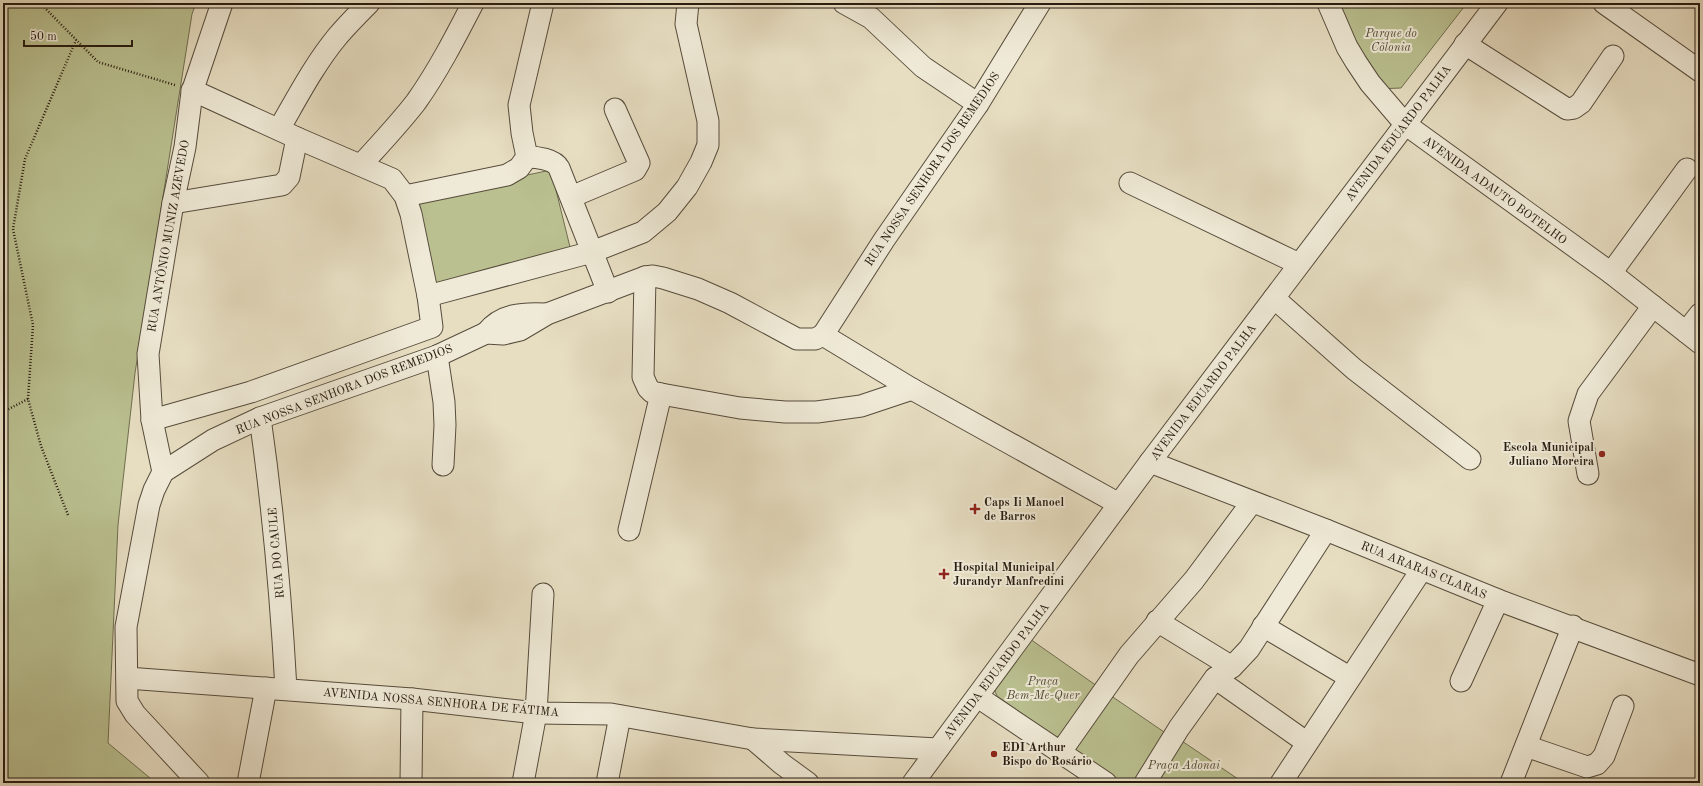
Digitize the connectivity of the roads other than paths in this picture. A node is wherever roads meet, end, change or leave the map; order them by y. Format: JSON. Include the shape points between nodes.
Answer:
{"nodes":[{"id":1,"x":222,"y":3,"type":"edge"},
{"id":2,"x":369,"y":3,"type":"edge"},
{"id":3,"x":473,"y":3,"type":"edge"},
{"id":4,"x":543,"y":3,"type":"edge"},
{"id":5,"x":688,"y":3,"type":"edge"},
{"id":6,"x":844,"y":3,"type":"edge"},
{"id":7,"x":1040,"y":3,"type":"edge"},
{"id":8,"x":1328,"y":3,"type":"edge"},
{"id":9,"x":1496,"y":3,"type":"edge"},
{"id":10,"x":1604,"y":3,"type":"edge"},
{"id":11,"x":1465,"y":44,"type":"junction"},
{"id":12,"x":1613,"y":56,"type":"dead end"},
{"id":13,"x":1700,"y":71,"type":"edge"},
{"id":14,"x":185,"y":88,"type":"junction"},
{"id":15,"x":978,"y":104,"type":"junction"},
{"id":16,"x":615,"y":109,"type":"dead end"},
{"id":17,"x":1405,"y":124,"type":"junction"},
{"id":18,"x":288,"y":134,"type":"junction"},
{"id":19,"x":527,"y":156,"type":"junction"},
{"id":20,"x":361,"y":165,"type":"junction"},
{"id":21,"x":1687,"y":169,"type":"dead end"},
{"id":22,"x":1130,"y":183,"type":"dead end"},
{"id":23,"x":405,"y":196,"type":"junction"},
{"id":24,"x":571,"y":198,"type":"junction"},
{"id":25,"x":173,"y":203,"type":"junction"},
{"id":26,"x":592,"y":252,"type":"junction"},
{"id":27,"x":1299,"y":264,"type":"junction"},
{"id":28,"x":1611,"y":273,"type":"junction"},
{"id":29,"x":645,"y":277,"type":"junction"},
{"id":30,"x":608,"y":292,"type":"junction"},
{"id":31,"x":428,"y":296,"type":"junction"},
{"id":32,"x":1274,"y":298,"type":"junction"},
{"id":33,"x":1653,"y":306,"type":"junction"},
{"id":34,"x":1700,"y":314,"type":"edge"},
{"id":35,"x":823,"y":335,"type":"junction"},
{"id":36,"x":1693,"y":337,"type":"edge"},
{"id":37,"x":437,"y":356,"type":"junction"},
{"id":38,"x":912,"y":389,"type":"junction"},
{"id":39,"x":661,"y":394,"type":"junction"},
{"id":40,"x":260,"y":418,"type":"junction"},
{"id":41,"x":152,"y":420,"type":"junction"},
{"id":42,"x":1470,"y":459,"type":"dead end"},
{"id":43,"x":1150,"y":462,"type":"junction"},
{"id":44,"x":443,"y":465,"type":"dead end"},
{"id":45,"x":163,"y":472,"type":"junction"},
{"id":46,"x":1588,"y":474,"type":"dead end"},
{"id":47,"x":1252,"y":502,"type":"junction"},
{"id":48,"x":1119,"y":504,"type":"junction"},
{"id":49,"x":629,"y":530,"type":"dead end"},
{"id":50,"x":1326,"y":530,"type":"junction"},
{"id":51,"x":1422,"y":569,"type":"junction"},
{"id":52,"x":544,"y":594,"type":"dead end"},
{"id":53,"x":1498,"y":600,"type":"junction"},
{"id":54,"x":1157,"y":621,"type":"junction"},
{"id":55,"x":1263,"y":626,"type":"junction"},
{"id":56,"x":1573,"y":626,"type":"junction"},
{"id":57,"x":1224,"y":672,"type":"junction"},
{"id":58,"x":1700,"y":674,"type":"edge"},
{"id":59,"x":127,"y":678,"type":"junction"},
{"id":60,"x":1349,"y":678,"type":"junction"},
{"id":61,"x":1461,"y":681,"type":"dead end"},
{"id":62,"x":276,"y":688,"type":"junction"},
{"id":63,"x":978,"y":696,"type":"junction"},
{"id":64,"x":412,"y":699,"type":"junction"},
{"id":65,"x":1623,"y":706,"type":"dead end"},
{"id":66,"x":536,"y":713,"type":"junction"},
{"id":67,"x":620,"y":716,"type":"junction"},
{"id":68,"x":753,"y":739,"type":"junction"},
{"id":69,"x":1306,"y":742,"type":"junction"},
{"id":70,"x":1526,"y":746,"type":"junction"},
{"id":71,"x":938,"y":749,"type":"junction"},
{"id":72,"x":1060,"y":753,"type":"junction"},
{"id":73,"x":199,"y":783,"type":"edge"},
{"id":74,"x":248,"y":783,"type":"edge"},
{"id":75,"x":411,"y":783,"type":"edge"},
{"id":76,"x":523,"y":783,"type":"edge"},
{"id":77,"x":607,"y":783,"type":"edge"},
{"id":78,"x":808,"y":783,"type":"edge"},
{"id":79,"x":913,"y":783,"type":"edge"},
{"id":80,"x":1106,"y":783,"type":"edge"},
{"id":81,"x":1145,"y":783,"type":"edge"},
{"id":82,"x":1281,"y":783,"type":"edge"},
{"id":83,"x":1511,"y":783,"type":"edge"}],
"edges":[{"from":1,"to":14,"type":"street","name":"RUA ANTÔNIO MUNIZ AZEVEDO"},
{"from":2,"to":18,"type":"street","via":[[336,38],[304,86]]},
{"from":3,"to":20,"type":"street","via":[[416,101]]},
{"from":4,"to":19,"type":"street","via":[[519,105]]},
{"from":5,"to":26,"type":"street","via":[[686,24],[708,121],[708,145],[687,187],[667,212],[643,232]]},
{"from":6,"to":15,"type":"street","via":[[871,18],[923,68]]},
{"from":7,"to":15,"type":"street","name":"RUA NOSSA SENHORA DOS REMEDIOS"},
{"from":8,"to":17,"type":"street","name":"AVENIDA ADAUTO BOTELHO","via":[[1356,62],[1370,84]]},
{"from":9,"to":11,"type":"street","name":"AVENIDA EDUARDO PALHA"},
{"from":10,"to":13,"type":"street"},
{"from":11,"to":12,"type":"street","via":[[1567,109],[1581,103]]},
{"from":11,"to":17,"type":"street","name":"AVENIDA EDUARDO PALHA"},
{"from":14,"to":18,"type":"street"},
{"from":14,"to":25,"type":"street","name":"RUA ANTÔNIO MUNIZ AZEVEDO","via":[[185,147]]},
{"from":15,"to":35,"type":"street","name":"RUA NOSSA SENHORA DOS REMEDIOS","via":[[884,240]]},
{"from":16,"to":24,"type":"street","via":[[638,167]]},
{"from":17,"to":27,"type":"street","name":"AVENIDA EDUARDO PALHA"},
{"from":17,"to":28,"type":"street","name":"AVENIDA ADAUTO BOTELHO"},
{"from":18,"to":20,"type":"street"},
{"from":18,"to":25,"type":"street","via":[[289,177],[282,185]]},
{"from":19,"to":23,"type":"street","via":[[519,168],[507,175]]},
{"from":19,"to":24,"type":"street","via":[[557,164]]},
{"from":20,"to":23,"type":"street","via":[[392,179]]},
{"from":21,"to":28,"type":"street"},
{"from":22,"to":27,"type":"street"},
{"from":23,"to":31,"type":"street"},
{"from":24,"to":26,"type":"street"},
{"from":25,"to":41,"type":"street","name":"RUA ANTÔNIO MUNIZ AZEVEDO","via":[[148,354]]},
{"from":26,"to":30,"type":"street"},
{"from":26,"to":31,"type":"street"},
{"from":27,"to":32,"type":"street","name":"AVENIDA EDUARDO PALHA"},
{"from":28,"to":33,"type":"street","name":"AVENIDA ADAUTO BOTELHO"},
{"from":29,"to":30,"type":"street","name":"RUA NOSSA SENHORA DOS REMEDIOS"},
{"from":29,"to":35,"type":"street","name":"RUA NOSSA SENHORA DOS REMEDIOS","via":[[663,278],[698,289],[797,339],[815,339]]},
{"from":29,"to":39,"type":"street","via":[[643,377],[652,392]]},
{"from":30,"to":37,"type":"street","name":"RUA NOSSA SENHORA DOS REMEDIOS","via":[[547,314],[523,314],[501,319],[486,333]]},
{"from":31,"to":41,"type":"street","via":[[432,327],[251,392]]},
{"from":32,"to":42,"type":"street","via":[[1354,369]]},
{"from":32,"to":43,"type":"street","name":"AVENIDA EDUARDO PALHA"},
{"from":33,"to":36,"type":"street","name":"AVENIDA ADAUTO BOTELHO"},
{"from":33,"to":46,"type":"street","via":[[1588,394],[1579,421]]},
{"from":34,"to":36,"type":"street"},
{"from":35,"to":38,"type":"street"},
{"from":37,"to":40,"type":"street","name":"RUA NOSSA SENHORA DOS REMEDIOS"},
{"from":37,"to":44,"type":"street","via":[[445,418]]},
{"from":38,"to":39,"type":"street","via":[[861,406],[817,412],[759,410]]},
{"from":38,"to":48,"type":"street"},
{"from":39,"to":49,"type":"street"},
{"from":40,"to":45,"type":"street","name":"RUA NOSSA SENHORA DOS REMEDIOS","via":[[213,440]]},
{"from":40,"to":62,"type":"street","name":"RUA DO CAULE","via":[[270,488],[281,610]]},
{"from":41,"to":45,"type":"street","name":"RUA ANTÔNIO MUNIZ AZEVEDO"},
{"from":43,"to":47,"type":"street","name":"RUA ARARAS CLARAS"},
{"from":43,"to":48,"type":"street","name":"AVENIDA EDUARDO PALHA"},
{"from":45,"to":59,"type":"street","via":[[154,490],[141,542],[126,627]]},
{"from":47,"to":50,"type":"street","name":"RUA ARARAS CLARAS"},
{"from":47,"to":54,"type":"street","via":[[1194,580]]},
{"from":48,"to":63,"type":"street","name":"AVENIDA EDUARDO PALHA"},
{"from":50,"to":51,"type":"street","name":"RUA ARARAS CLARAS"},
{"from":50,"to":55,"type":"street"},
{"from":51,"to":53,"type":"street","name":"RUA ARARAS CLARAS"},
{"from":51,"to":60,"type":"street"},
{"from":52,"to":66,"type":"street"},
{"from":53,"to":56,"type":"street","name":"RUA ARARAS CLARAS"},
{"from":53,"to":61,"type":"street"},
{"from":54,"to":57,"type":"street"},
{"from":54,"to":72,"type":"street","via":[[1128,655]]},
{"from":55,"to":57,"type":"street","via":[[1249,649]]},
{"from":55,"to":60,"type":"street"},
{"from":56,"to":58,"type":"street","name":"RUA ARARAS CLARAS"},
{"from":56,"to":70,"type":"street"},
{"from":57,"to":69,"type":"street"},
{"from":57,"to":81,"type":"street","via":[[1179,728]]},
{"from":59,"to":62,"type":"street","name":"AVENIDA NOSSA SENHORA DE FÁTIMA"},
{"from":59,"to":73,"type":"street","via":[[127,701],[130,707]]},
{"from":60,"to":69,"type":"street"},
{"from":62,"to":64,"type":"street","name":"AVENIDA NOSSA SENHORA DE FÁTIMA"},
{"from":62,"to":74,"type":"street","name":"RUA DO CAULE"},
{"from":63,"to":71,"type":"street","name":"AVENIDA EDUARDO PALHA"},
{"from":63,"to":72,"type":"street"},
{"from":64,"to":66,"type":"street","name":"AVENIDA NOSSA SENHORA DE FÁTIMA"},
{"from":64,"to":75,"type":"street"},
{"from":65,"to":70,"type":"street","via":[[1604,756],[1597,764],[1587,767]]},
{"from":66,"to":67,"type":"street","name":"AVENIDA NOSSA SENHORA DE FÁTIMA"},
{"from":66,"to":76,"type":"street"},
{"from":67,"to":68,"type":"street","name":"AVENIDA NOSSA SENHORA DE FÁTIMA"},
{"from":67,"to":77,"type":"street"},
{"from":68,"to":71,"type":"street","name":"AVENIDA NOSSA SENHORA DE FÁTIMA"},
{"from":68,"to":78,"type":"street"},
{"from":69,"to":82,"type":"street"},
{"from":70,"to":83,"type":"street"},
{"from":71,"to":79,"type":"street","name":"AVENIDA EDUARDO PALHA"},
{"from":72,"to":80,"type":"street"}]}
